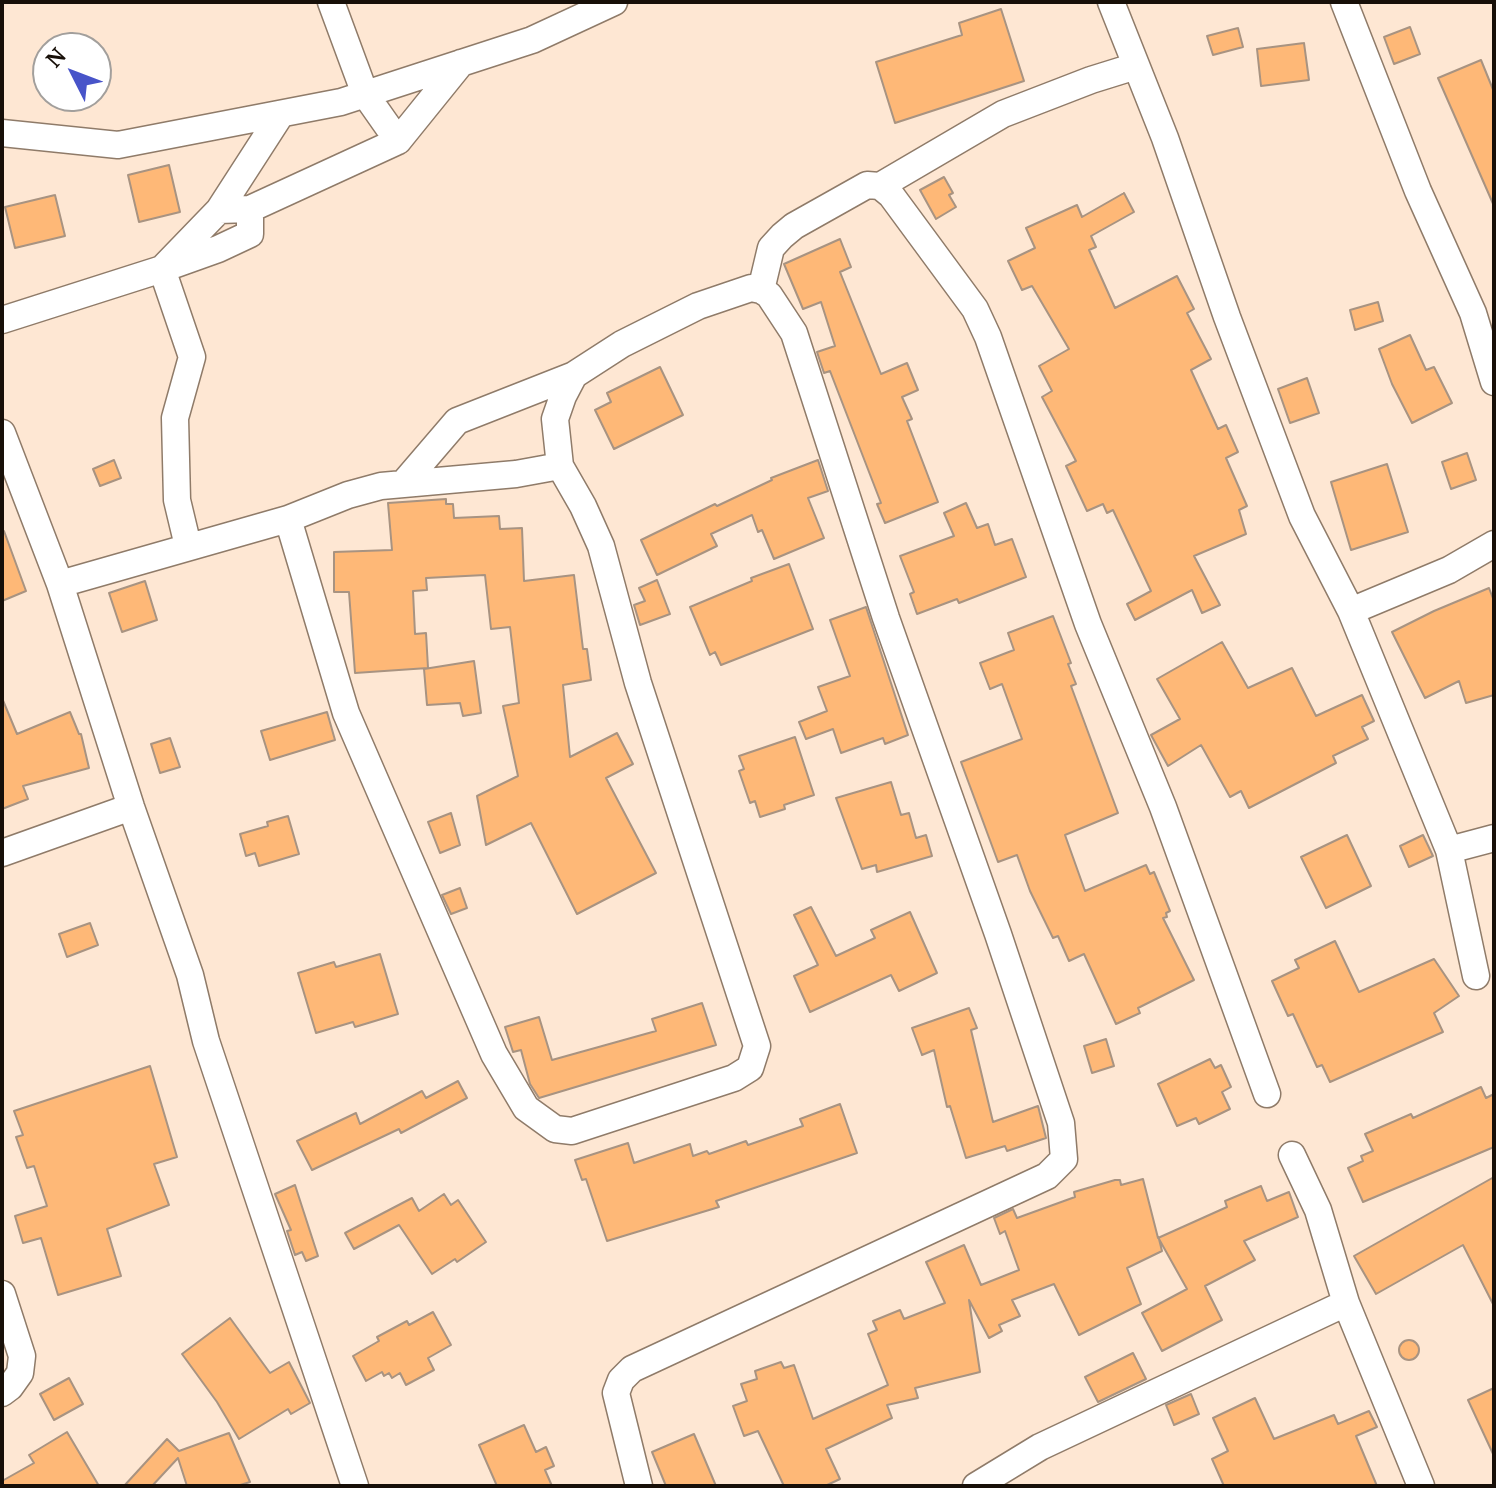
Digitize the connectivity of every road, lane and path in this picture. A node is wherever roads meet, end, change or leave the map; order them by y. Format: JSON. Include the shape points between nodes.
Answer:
{"nodes":[{"id":1,"x":331,"y":2,"type":"edge"},
{"id":2,"x":614,"y":2,"type":"edge"},
{"id":3,"x":1111,"y":2,"type":"edge"},
{"id":4,"x":1344,"y":2,"type":"edge"},
{"id":5,"x":461,"y":63,"type":"junction"},
{"id":6,"x":1136,"y":66,"type":"junction"},
{"id":7,"x":365,"y":94,"type":"junction"},
{"id":8,"x":281,"y":114,"type":"junction"},
{"id":9,"x":2,"y":133,"type":"edge"},
{"id":10,"x":398,"y":141,"type":"junction"},
{"id":11,"x":880,"y":186,"type":"junction"},
{"id":12,"x":250,"y":209,"type":"junction"},
{"id":13,"x":219,"y":210,"type":"junction"},
{"id":14,"x":162,"y":269,"type":"junction"},
{"id":15,"x":761,"y":290,"type":"junction"},
{"id":16,"x":2,"y":320,"type":"edge"},
{"id":17,"x":574,"y":375,"type":"junction"},
{"id":18,"x":1494,"y":382,"type":"edge"},
{"id":19,"x":2,"y":433,"type":"edge"},
{"id":20,"x":560,"y":466,"type":"junction"},
{"id":21,"x":403,"y":484,"type":"junction"},
{"id":22,"x":288,"y":519,"type":"junction"},
{"id":23,"x":1494,"y":544,"type":"edge"},
{"id":24,"x":188,"y":546,"type":"junction"},
{"id":25,"x":60,"y":584,"type":"junction"},
{"id":26,"x":1351,"y":611,"type":"junction"},
{"id":27,"x":131,"y":807,"type":"junction"},
{"id":28,"x":1494,"y":838,"type":"edge"},
{"id":29,"x":1449,"y":850,"type":"junction"},
{"id":30,"x":2,"y":853,"type":"edge"},
{"id":31,"x":1476,"y":976,"type":"dead end"},
{"id":32,"x":1267,"y":1094,"type":"dead end"},
{"id":33,"x":1292,"y":1155,"type":"dead end"},
{"id":34,"x":2,"y":1294,"type":"edge"},
{"id":35,"x":1346,"y":1303,"type":"junction"},
{"id":36,"x":2,"y":1393,"type":"edge"},
{"id":37,"x":355,"y":1486,"type":"edge"},
{"id":38,"x":639,"y":1486,"type":"edge"},
{"id":39,"x":976,"y":1486,"type":"edge"},
{"id":40,"x":1421,"y":1486,"type":"edge"}],
"edges":[{"from":1,"to":7,"type":"street"},
{"from":2,"to":5,"type":"street","via":[[532,40]]},
{"from":3,"to":6,"type":"street"},
{"from":4,"to":18,"type":"street","via":[[1418,191],[1473,313]]},
{"from":5,"to":7,"type":"street"},
{"from":5,"to":10,"type":"street"},
{"from":6,"to":11,"type":"street","via":[[1003,114]]},
{"from":6,"to":26,"type":"street","via":[[1302,516]]},
{"from":7,"to":8,"type":"street"},
{"from":7,"to":10,"type":"street"},
{"from":8,"to":9,"type":"street","via":[[118,145]]},
{"from":8,"to":13,"type":"street"},
{"from":10,"to":12,"type":"street"},
{"from":11,"to":15,"type":"street","via":[[867,185],[782,236],[771,248]]},
{"from":11,"to":32,"type":"street","via":[[975,309],[988,337],[1088,624],[1163,807]]},
{"from":12,"to":13,"type":"street"},
{"from":12,"to":14,"type":"street","via":[[250,234]]},
{"from":13,"to":14,"type":"street"},
{"from":14,"to":16,"type":"street"},
{"from":14,"to":24,"type":"street","via":[[192,357],[175,418],[177,500]]},
{"from":15,"to":17,"type":"street","via":[[751,288],[698,306]]},
{"from":15,"to":38,"type":"street","via":[[794,333],[886,618],[1061,1123],[1064,1149],[1047,1176],[632,1369],[616,1393]]},
{"from":17,"to":20,"type":"street","via":[[555,419]]},
{"from":17,"to":21,"type":"street","via":[[457,421]]},
{"from":19,"to":25,"type":"street"},
{"from":20,"to":21,"type":"street"},
{"from":20,"to":22,"type":"street","via":[[601,546],[638,683],[757,1046],[750,1068],[734,1078],[572,1131],[555,1129],[526,1108],[494,1054],[346,713]]},
{"from":21,"to":22,"type":"street","via":[[348,495]]},
{"from":22,"to":24,"type":"street"},
{"from":23,"to":26,"type":"street","via":[[1449,570]]},
{"from":24,"to":25,"type":"street"},
{"from":25,"to":27,"type":"street"},
{"from":26,"to":29,"type":"street"},
{"from":27,"to":30,"type":"street"},
{"from":27,"to":37,"type":"street","via":[[172,917],[206,1041]]},
{"from":28,"to":29,"type":"street"},
{"from":29,"to":31,"type":"street"},
{"from":33,"to":35,"type":"street","via":[[1318,1210]]},
{"from":34,"to":36,"type":"street","via":[[22,1356],[20,1373]]},
{"from":35,"to":39,"type":"street","via":[[1040,1447]]},
{"from":35,"to":40,"type":"street"}]}
